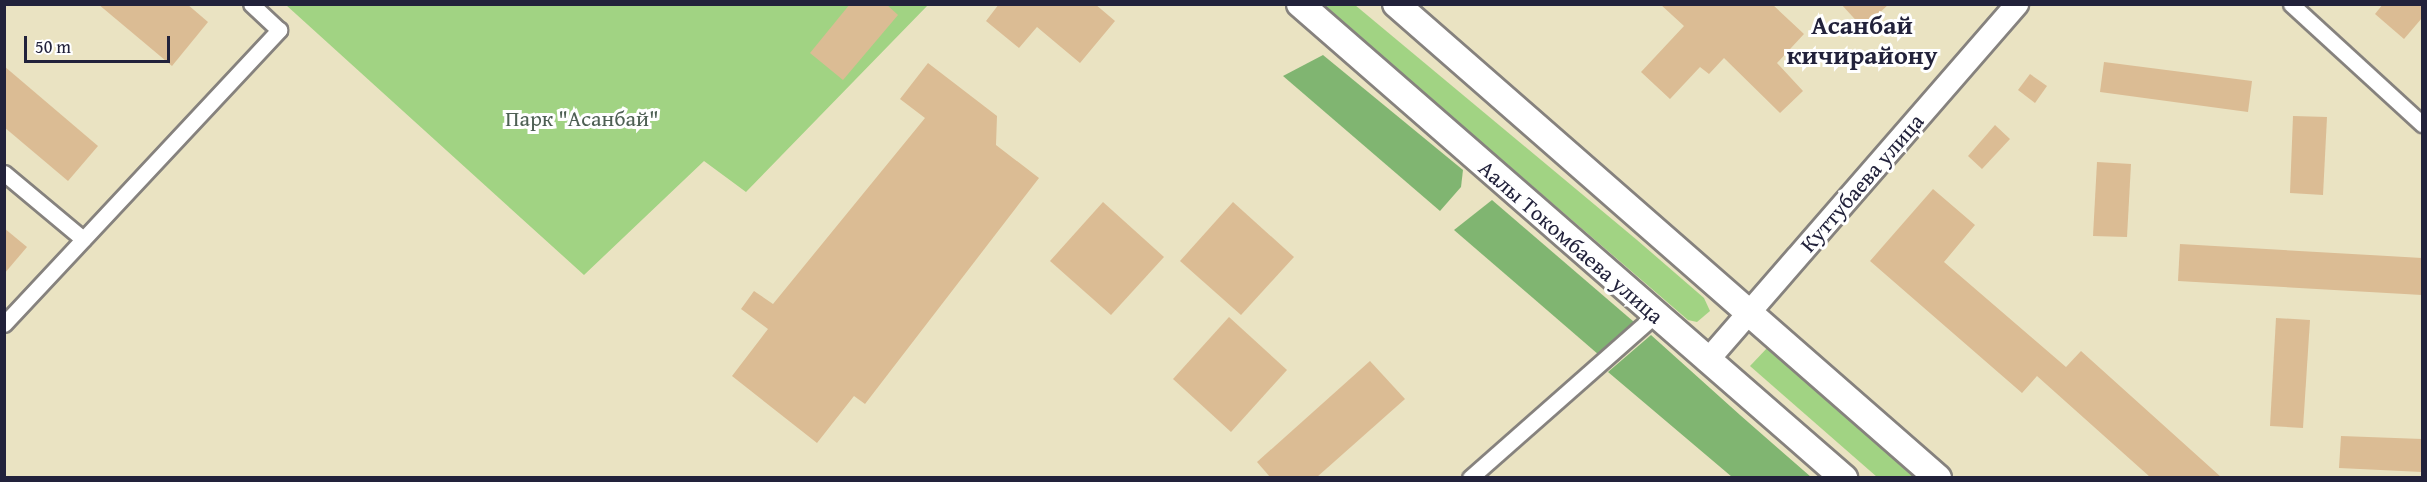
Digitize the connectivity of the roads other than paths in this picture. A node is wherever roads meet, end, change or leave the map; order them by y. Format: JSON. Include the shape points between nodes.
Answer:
{"nodes":[{"id":1,"x":250,"y":4,"type":"edge"},
{"id":2,"x":1300,"y":4,"type":"edge"},
{"id":3,"x":1395,"y":4,"type":"edge"},
{"id":4,"x":2017,"y":4,"type":"edge"},
{"id":5,"x":2291,"y":4,"type":"edge"},
{"id":6,"x":2422,"y":124,"type":"edge"},
{"id":7,"x":4,"y":173,"type":"edge"},
{"id":8,"x":82,"y":239,"type":"junction"},
{"id":9,"x":1749,"y":313,"type":"junction"},
{"id":10,"x":1655,"y":315,"type":"junction"},
{"id":11,"x":4,"y":324,"type":"edge"},
{"id":12,"x":1707,"y":361,"type":"junction"},
{"id":13,"x":1470,"y":477,"type":"edge"},
{"id":14,"x":1844,"y":477,"type":"edge"},
{"id":15,"x":1938,"y":477,"type":"edge"}],
"edges":[{"from":1,"to":8,"type":"street","via":[[279,30]]},
{"from":2,"to":10,"type":"main road","name":"Аалы Токомбаева улица"},
{"from":3,"to":9,"type":"main road"},
{"from":4,"to":9,"type":"main road","name":"Куттубаева улица"},
{"from":5,"to":6,"type":"street"},
{"from":7,"to":8,"type":"street"},
{"from":8,"to":11,"type":"street"},
{"from":9,"to":12,"type":"main road","name":"Куттубаева улица"},
{"from":9,"to":15,"type":"main road"},
{"from":10,"to":12,"type":"main road","name":"Аалы Токомбаева улица"},
{"from":10,"to":13,"type":"street"},
{"from":12,"to":14,"type":"main road","name":"Аалы Токомбаева улица"}]}
